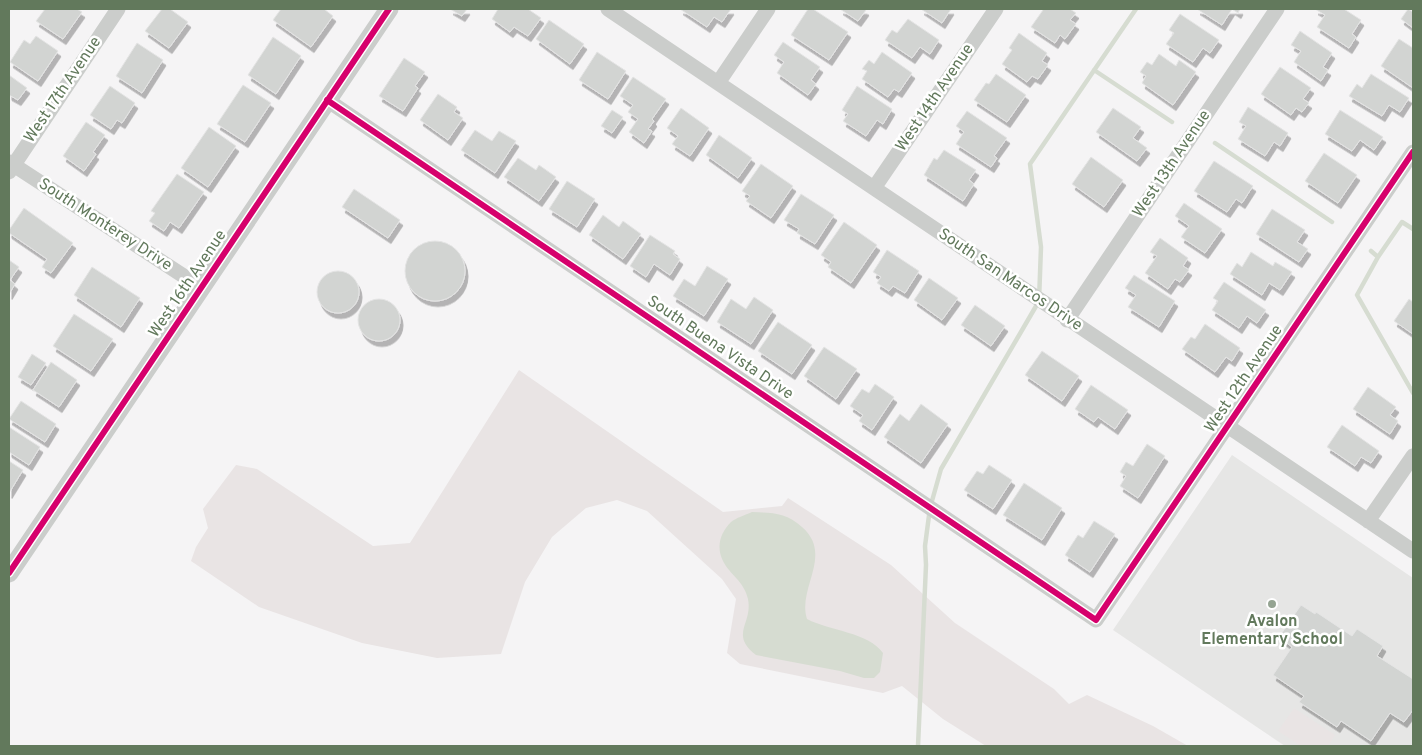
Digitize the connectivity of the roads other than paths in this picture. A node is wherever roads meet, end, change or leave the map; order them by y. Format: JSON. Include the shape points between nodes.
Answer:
{"nodes":[{"id":1,"x":118,"y":9,"type":"edge"},
{"id":2,"x":389,"y":9,"type":"edge"},
{"id":3,"x":608,"y":9,"type":"edge"},
{"id":4,"x":768,"y":9,"type":"edge"},
{"id":5,"x":996,"y":9,"type":"edge"},
{"id":6,"x":1277,"y":9,"type":"edge"},
{"id":7,"x":718,"y":82,"type":"junction"},
{"id":8,"x":327,"y":100,"type":"junction"},
{"id":9,"x":1413,"y":152,"type":"edge"},
{"id":10,"x":10,"y":166,"type":"edge"},
{"id":11,"x":874,"y":188,"type":"junction"},
{"id":12,"x":202,"y":288,"type":"junction"},
{"id":13,"x":1067,"y":320,"type":"junction"},
{"id":14,"x":1229,"y":427,"type":"junction"},
{"id":15,"x":1413,"y":456,"type":"edge"},
{"id":16,"x":1368,"y":521,"type":"junction"},
{"id":17,"x":1413,"y":551,"type":"edge"},
{"id":18,"x":9,"y":574,"type":"edge"},
{"id":19,"x":1096,"y":620,"type":"joint"}],
"edges":[{"from":1,"to":10,"type":"street","name":"West 17th Avenue"},
{"from":2,"to":8,"type":"street","name":"West 16th Avenue"},
{"from":3,"to":7,"type":"street","name":"South San Marcos Drive"},
{"from":4,"to":7,"type":"street"},
{"from":5,"to":11,"type":"street","name":"West 14th Avenue"},
{"from":6,"to":13,"type":"street","name":"West 13th Avenue"},
{"from":7,"to":11,"type":"street","name":"South San Marcos Drive"},
{"from":8,"to":12,"type":"street","name":"West 16th Avenue"},
{"from":8,"to":19,"type":"street","name":"South Buena Vista Drive"},
{"from":9,"to":14,"type":"street","name":"West 12th Avenue"},
{"from":10,"to":12,"type":"street","name":"South Monterey Drive"},
{"from":11,"to":13,"type":"street","name":"South San Marcos Drive"},
{"from":12,"to":18,"type":"street","name":"West 16th Avenue"},
{"from":13,"to":14,"type":"street","name":"South San Marcos Drive"},
{"from":14,"to":16,"type":"street","name":"South San Marcos Drive"},
{"from":14,"to":19,"type":"street","name":"West 12th Avenue"},
{"from":15,"to":16,"type":"street"},
{"from":16,"to":17,"type":"street","name":"South San Marcos Drive"}]}
